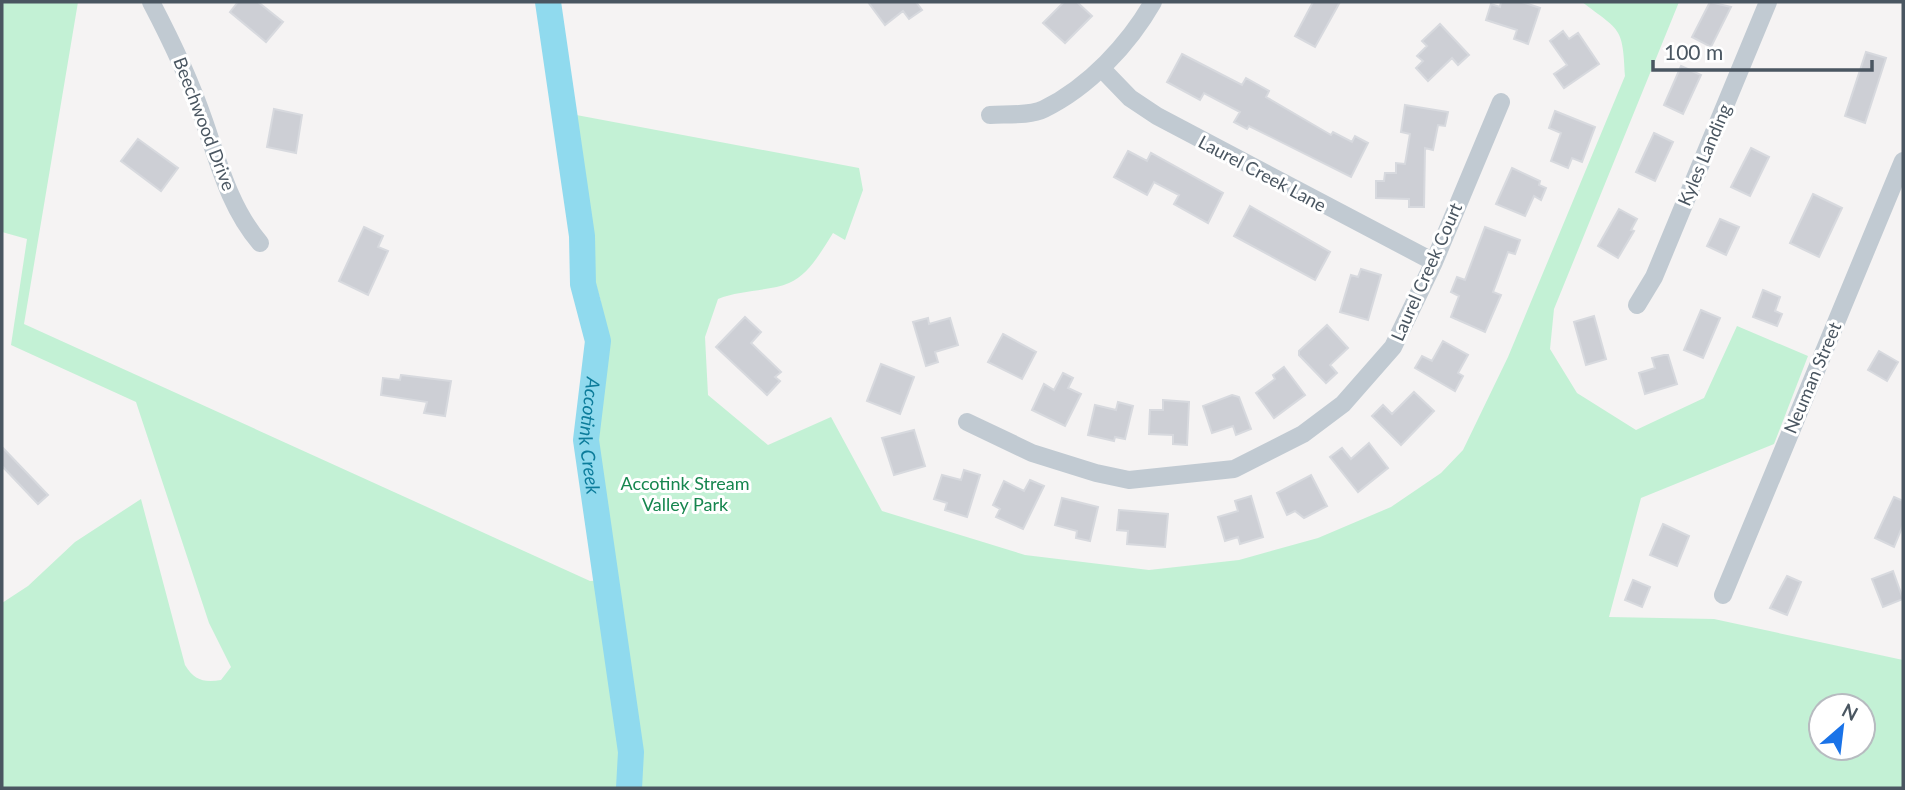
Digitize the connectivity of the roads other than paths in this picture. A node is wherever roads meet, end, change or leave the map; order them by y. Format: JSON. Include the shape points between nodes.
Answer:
{"nodes":[{"id":1,"x":151,"y":2,"type":"edge"},
{"id":2,"x":1153,"y":2,"type":"edge"},
{"id":3,"x":1768,"y":2,"type":"edge"},
{"id":4,"x":1102,"y":69,"type":"junction"},
{"id":5,"x":1501,"y":102,"type":"dead end"},
{"id":6,"x":990,"y":116,"type":"dead end"},
{"id":7,"x":1903,"y":161,"type":"edge"},
{"id":8,"x":260,"y":243,"type":"dead end"},
{"id":9,"x":1434,"y":262,"type":"junction"},
{"id":10,"x":1637,"y":305,"type":"dead end"},
{"id":11,"x":967,"y":422,"type":"dead end"},
{"id":12,"x":1723,"y":595,"type":"dead end"}],
"edges":[{"from":1,"to":8,"type":"street","name":"Beechwood Drive","via":[[175,48],[244,224]]},
{"from":2,"to":4,"type":"street"},
{"from":3,"to":10,"type":"street","name":"Kyles Landing","via":[[1659,265]]},
{"from":4,"to":6,"type":"street","via":[[1043,110]]},
{"from":4,"to":9,"type":"street","name":"Laurel Creek Lane","via":[[1130,98],[1157,116]]},
{"from":5,"to":9,"type":"street","name":"Laurel Creek Court"},
{"from":7,"to":12,"type":"street","name":"Neuman Street"},
{"from":9,"to":11,"type":"street","name":"Laurel Creek Court","via":[[1393,347],[1343,404],[1303,434],[1234,469],[1129,480],[1032,453]]}]}
